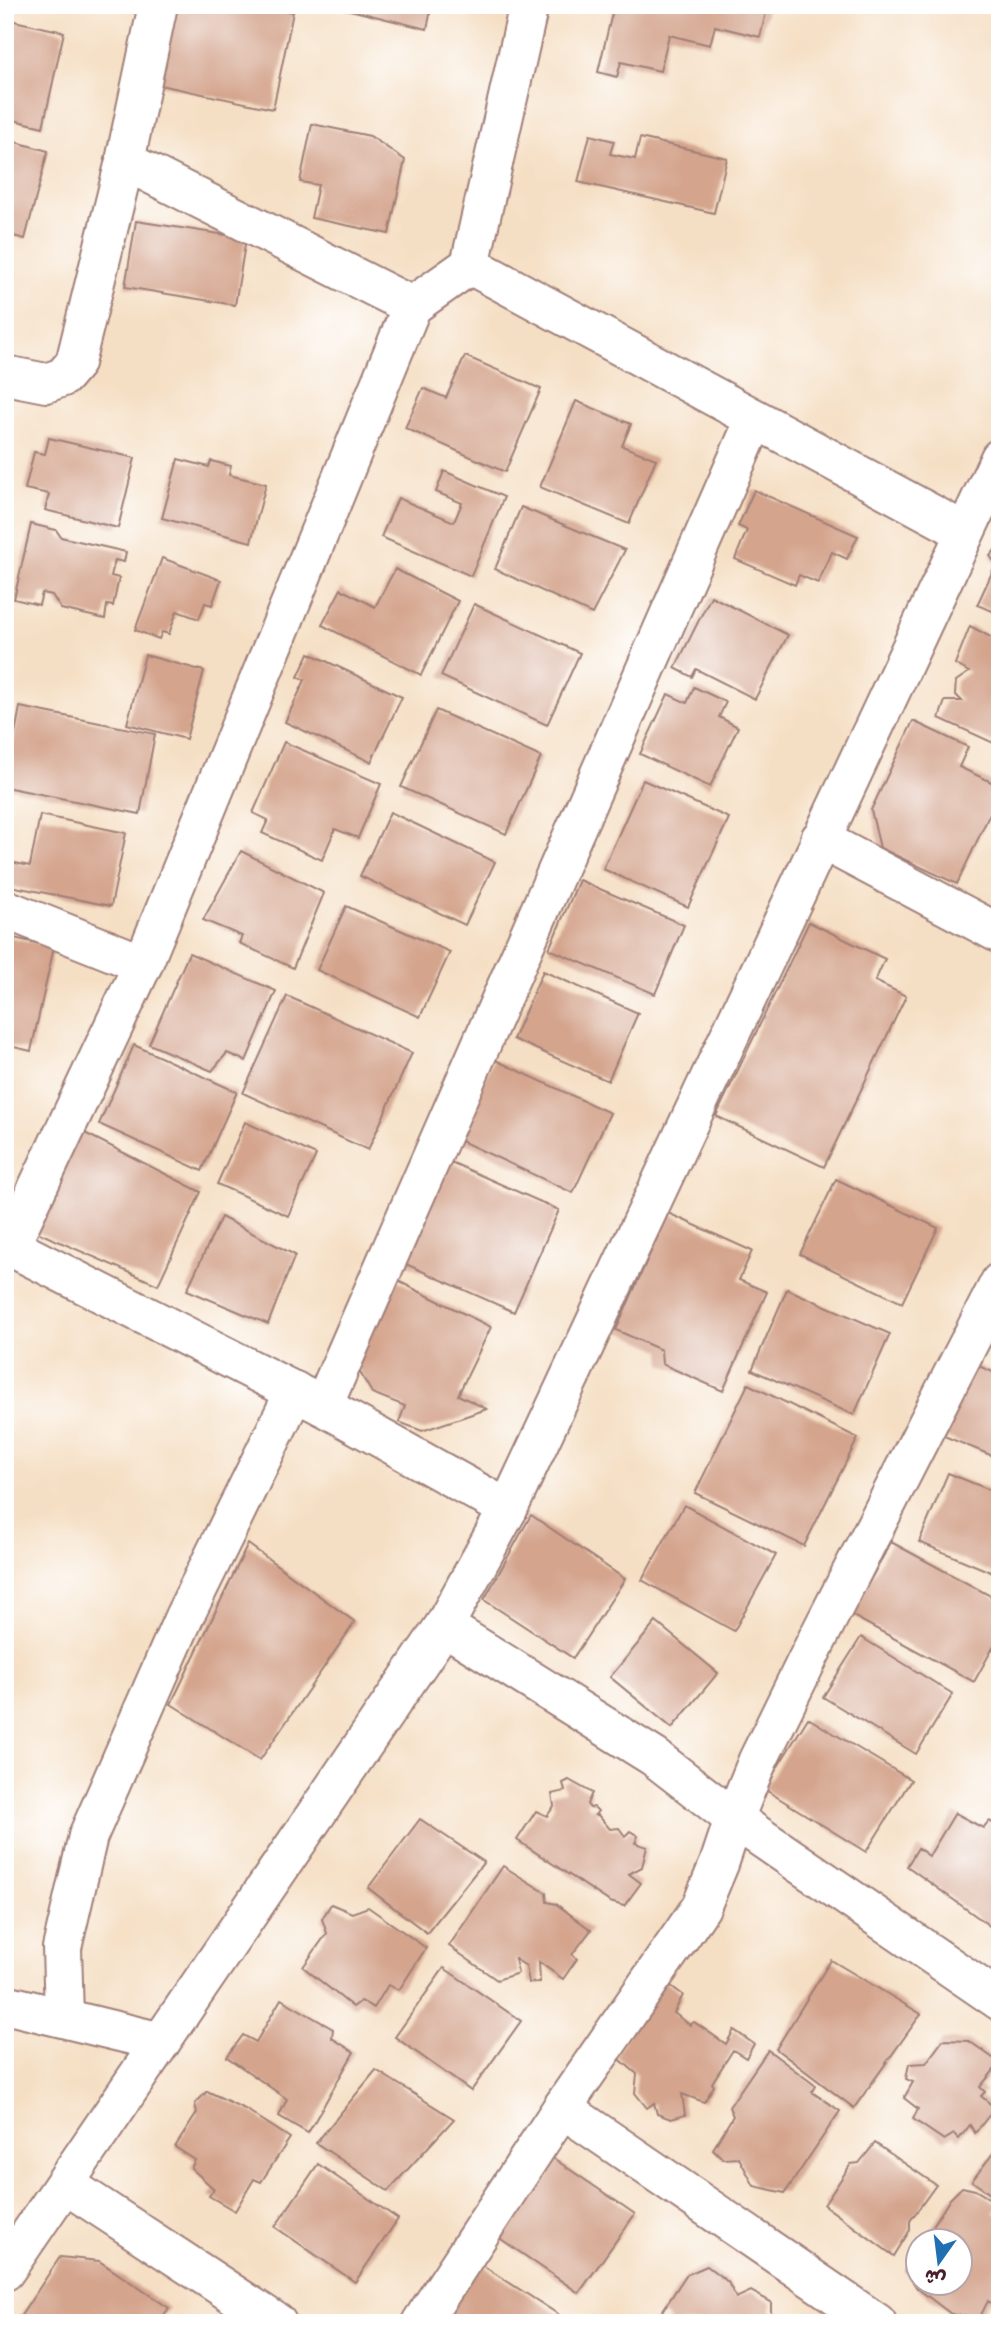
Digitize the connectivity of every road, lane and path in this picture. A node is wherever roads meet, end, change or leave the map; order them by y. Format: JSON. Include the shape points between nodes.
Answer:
{"nodes":[{"id":1,"x":158,"y":5,"type":"edge"},
{"id":2,"x":529,"y":5,"type":"edge"},
{"id":3,"x":125,"y":161,"type":"junction"},
{"id":4,"x":470,"y":265,"type":"junction"},
{"id":5,"x":412,"y":306,"type":"junction"},
{"id":6,"x":5,"y":375,"type":"edge"},
{"id":7,"x":755,"y":419,"type":"junction"},
{"id":8,"x":1000,"y":458,"type":"edge"},
{"id":9,"x":965,"y":532,"type":"junction"},
{"id":10,"x":820,"y":839,"type":"junction"},
{"id":11,"x":5,"y":909,"type":"edge"},
{"id":12,"x":1000,"y":934,"type":"edge"},
{"id":13,"x":143,"y":964,"type":"junction"},
{"id":14,"x":8,"y":1245,"type":"edge"},
{"id":15,"x":1000,"y":1282,"type":"edge"},
{"id":16,"x":990,"y":1321,"type":"edge"},
{"id":17,"x":309,"y":1398,"type":"junction"},
{"id":18,"x":508,"y":1509,"type":"junction"},
{"id":19,"x":443,"y":1626,"type":"junction"},
{"id":20,"x":734,"y":1819,"type":"junction"},
{"id":21,"x":1000,"y":2001,"type":"edge"},
{"id":22,"x":5,"y":2004,"type":"edge"},
{"id":23,"x":64,"y":2017,"type":"junction"},
{"id":24,"x":161,"y":2042,"type":"junction"},
{"id":25,"x":562,"y":2108,"type":"junction"},
{"id":26,"x":65,"y":2184,"type":"junction"},
{"id":27,"x":5,"y":2272,"type":"edge"},
{"id":28,"x":277,"y":2323,"type":"edge"},
{"id":29,"x":421,"y":2323,"type":"edge"},
{"id":30,"x":877,"y":2323,"type":"edge"}],
"edges":[{"from":1,"to":3,"type":"street"},
{"from":2,"to":4,"type":"street"},
{"from":3,"to":5,"type":"street"},
{"from":3,"to":6,"type":"street","via":[[75,363],[63,377],[46,383]]},
{"from":4,"to":5,"type":"street"},
{"from":4,"to":7,"type":"street"},
{"from":5,"to":13,"type":"street"},
{"from":7,"to":9,"type":"street"},
{"from":7,"to":17,"type":"street"},
{"from":8,"to":9,"type":"street"},
{"from":9,"to":10,"type":"street"},
{"from":10,"to":12,"type":"street"},
{"from":10,"to":18,"type":"street"},
{"from":11,"to":13,"type":"street"},
{"from":13,"to":14,"type":"street"},
{"from":14,"to":17,"type":"street"},
{"from":15,"to":16,"type":"street"},
{"from":16,"to":20,"type":"street","via":[[817,1640]]},
{"from":17,"to":18,"type":"street"},
{"from":17,"to":23,"type":"street","via":[[184,1617],[88,1836],[62,1948]]},
{"from":18,"to":19,"type":"street"},
{"from":19,"to":20,"type":"street","via":[[654,1757]]},
{"from":19,"to":24,"type":"street"},
{"from":20,"to":21,"type":"street"},
{"from":20,"to":25,"type":"street","via":[[701,1907]]},
{"from":22,"to":23,"type":"street"},
{"from":23,"to":24,"type":"street"},
{"from":24,"to":26,"type":"street"},
{"from":25,"to":29,"type":"street"},
{"from":25,"to":30,"type":"street"},
{"from":26,"to":27,"type":"street"},
{"from":26,"to":28,"type":"street"}]}
